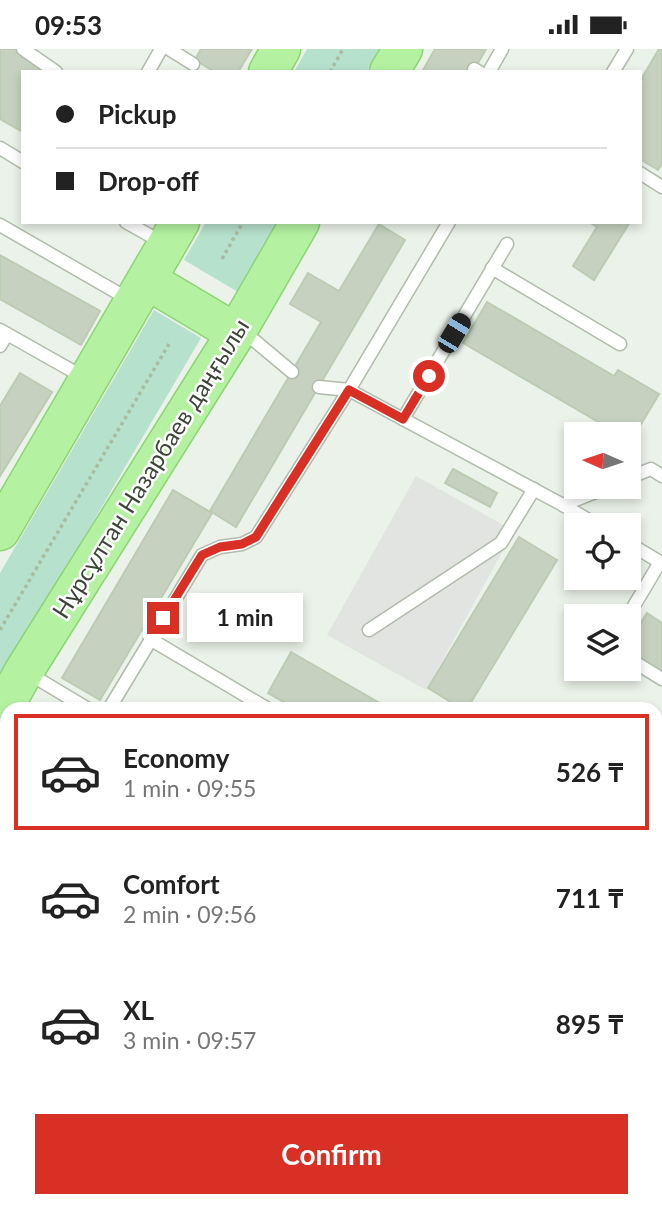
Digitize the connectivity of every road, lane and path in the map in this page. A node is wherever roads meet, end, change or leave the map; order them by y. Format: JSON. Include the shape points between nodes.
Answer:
{"nodes":[{"id":1,"x":23,"y":49,"type":"edge"},
{"id":2,"x":161,"y":49,"type":"edge"},
{"id":3,"x":281,"y":49,"type":"edge"},
{"id":4,"x":343,"y":49,"type":"edge"},
{"id":5,"x":403,"y":49,"type":"edge"},
{"id":6,"x":502,"y":49,"type":"edge"},
{"id":7,"x":627,"y":49,"type":"edge"},
{"id":8,"x":173,"y":50,"type":"edge"},
{"id":9,"x":193,"y":64,"type":"dead end"},
{"id":10,"x":53,"y":70,"type":"edge"},
{"id":11,"x":149,"y":70,"type":"edge"},
{"id":12,"x":269,"y":70,"type":"edge"},
{"id":13,"x":331,"y":70,"type":"edge"},
{"id":14,"x":390,"y":70,"type":"edge"},
{"id":15,"x":490,"y":70,"type":"edge"},
{"id":16,"x":614,"y":70,"type":"edge"},
{"id":17,"x":0,"y":148,"type":"edge"},
{"id":18,"x":21,"y":161,"type":"edge"},
{"id":19,"x":642,"y":174,"type":"edge"},
{"id":20,"x":662,"y":187,"type":"edge"},
{"id":21,"x":135,"y":224,"type":"edge"},
{"id":22,"x":242,"y":224,"type":"edge"},
{"id":23,"x":299,"y":224,"type":"edge"},
{"id":24,"x":448,"y":224,"type":"edge"},
{"id":25,"x":0,"y":225,"type":"edge"},
{"id":26,"x":173,"y":234,"type":"edge"},
{"id":27,"x":507,"y":244,"type":"dead end"},
{"id":28,"x":222,"y":258,"type":"dead end"},
{"id":29,"x":492,"y":268,"type":"junction"},
{"id":30,"x":140,"y":291,"type":"junction"},
{"id":31,"x":4,"y":332,"type":"edge"},
{"id":32,"x":236,"y":333,"type":"junction"},
{"id":33,"x":169,"y":344,"type":"dead end"},
{"id":34,"x":620,"y":344,"type":"dead end"},
{"id":35,"x":0,"y":346,"type":"edge"},
{"id":36,"x":292,"y":372,"type":"dead end"},
{"id":37,"x":88,"y":380,"type":"junction"},
{"id":38,"x":318,"y":387,"type":"dead end"},
{"id":39,"x":349,"y":390,"type":"junction"},
{"id":40,"x":403,"y":419,"type":"junction"},
{"id":41,"x":641,"y":473,"type":"edge"},
{"id":42,"x":662,"y":476,"type":"edge"},
{"id":43,"x":534,"y":489,"type":"junction"},
{"id":44,"x":578,"y":499,"type":"edge"},
{"id":45,"x":563,"y":505,"type":"junction"},
{"id":46,"x":577,"y":513,"type":"edge"},
{"id":47,"x":0,"y":531,"type":"edge"},
{"id":48,"x":641,"y":551,"type":"edge"},
{"id":49,"x":635,"y":604,"type":"edge"},
{"id":50,"x":0,"y":630,"type":"edge"},
{"id":51,"x":369,"y":630,"type":"dead end"},
{"id":52,"x":150,"y":639,"type":"junction"},
{"id":53,"x":641,"y":666,"type":"edge"},
{"id":54,"x":24,"y":671,"type":"junction"},
{"id":55,"x":662,"y":679,"type":"edge"},
{"id":56,"x":7,"y":702,"type":"edge"},
{"id":57,"x":76,"y":702,"type":"edge"},
{"id":58,"x":113,"y":702,"type":"edge"},
{"id":59,"x":256,"y":702,"type":"edge"}],
"edges":[{"from":1,"to":10,"type":"lane"},
{"from":2,"to":11,"type":"lane"},
{"from":3,"to":12,"type":"main road"},
{"from":4,"to":13,"type":"path"},
{"from":5,"to":14,"type":"main road"},
{"from":6,"to":15,"type":"lane"},
{"from":7,"to":16,"type":"lane"},
{"from":8,"to":9,"type":"lane"},
{"from":17,"to":18,"type":"lane"},
{"from":19,"to":20,"type":"lane"},
{"from":21,"to":26,"type":"lane"},
{"from":22,"to":28,"type":"path"},
{"from":23,"to":32,"type":"main road","name":"Нұрсұлтан Назарбаев даңғылы"},
{"from":24,"to":39,"type":"lane"},
{"from":25,"to":30,"type":"lane"},
{"from":26,"to":30,"type":"main road"},
{"from":27,"to":29,"type":"lane"},
{"from":29,"to":34,"type":"lane"},
{"from":29,"to":40,"type":"lane"},
{"from":30,"to":32,"type":"main road"},
{"from":30,"to":37,"type":"main road"},
{"from":31,"to":35,"type":"lane"},
{"from":31,"to":37,"type":"lane"},
{"from":32,"to":36,"type":"lane","via":[[255,341]]},
{"from":32,"to":54,"type":"main road","name":"Нұрсұлтан Назарбаев даңғылы"},
{"from":33,"to":50,"type":"path"},
{"from":37,"to":47,"type":"main road"},
{"from":38,"to":39,"type":"lane"},
{"from":39,"to":40,"type":"lane"},
{"from":39,"to":52,"type":"lane","via":[[256,537],[202,555]]},
{"from":40,"to":43,"type":"lane"},
{"from":41,"to":42,"type":"lane","via":[[650,469]]},
{"from":43,"to":45,"type":"lane"},
{"from":43,"to":51,"type":"lane","via":[[501,543]]},
{"from":44,"to":45,"type":"lane"},
{"from":45,"to":46,"type":"lane"},
{"from":48,"to":49,"type":"lane","via":[[660,562]]},
{"from":52,"to":58,"type":"lane"},
{"from":52,"to":59,"type":"lane"},
{"from":53,"to":55,"type":"lane"},
{"from":54,"to":56,"type":"main road","name":"Нұрсұлтан Назарбаев даңғылы"},
{"from":54,"to":57,"type":"lane"}]}
